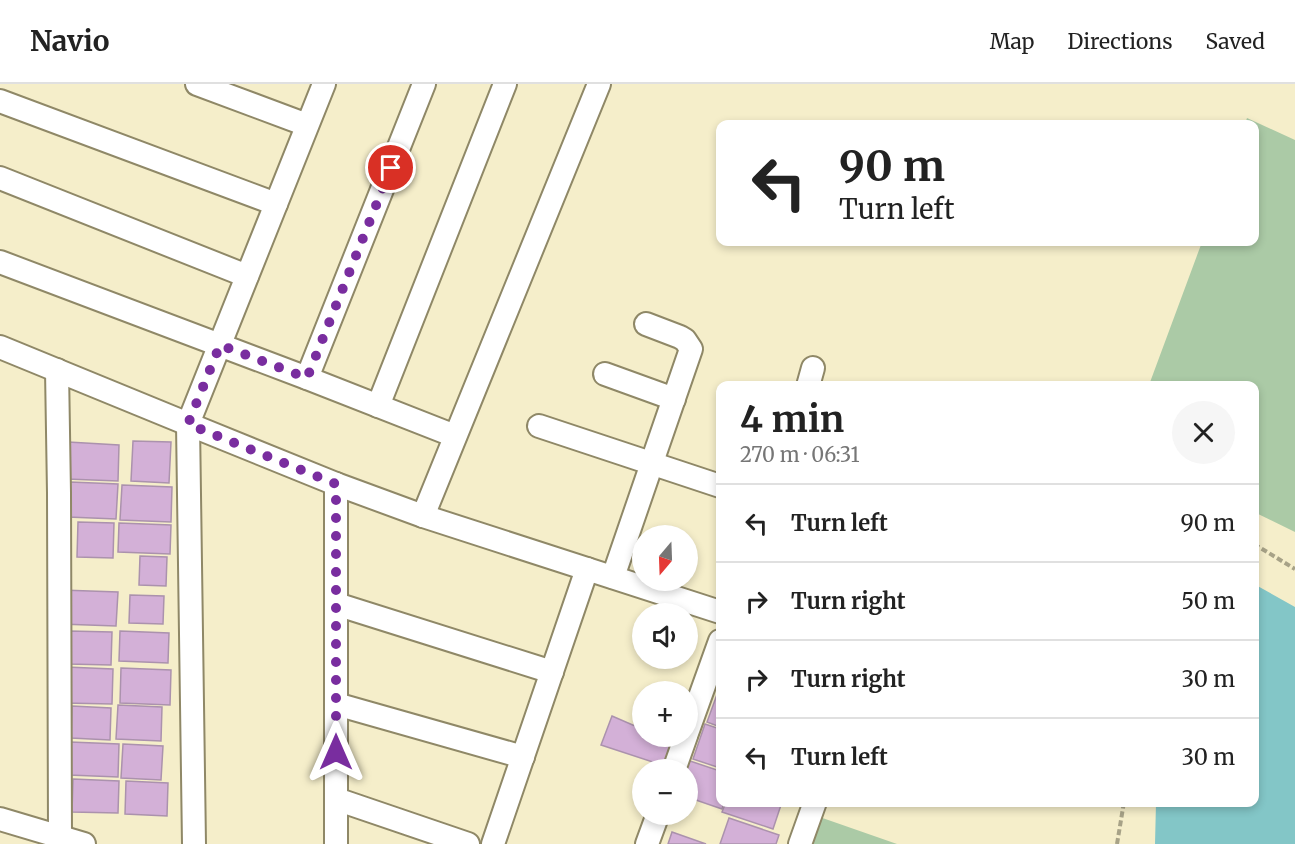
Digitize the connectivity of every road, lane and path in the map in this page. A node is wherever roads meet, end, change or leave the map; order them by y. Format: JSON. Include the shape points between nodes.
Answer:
{"nodes":[{"id":1,"x":196,"y":84,"type":"edge"},
{"id":2,"x":324,"y":84,"type":"edge"},
{"id":3,"x":424,"y":84,"type":"edge"},
{"id":4,"x":505,"y":84,"type":"edge"},
{"id":5,"x":599,"y":84,"type":"edge"},
{"id":6,"x":0,"y":101,"type":"edge"},
{"id":7,"x":307,"y":125,"type":"junction"},
{"id":8,"x":0,"y":178,"type":"edge"},
{"id":9,"x":276,"y":204,"type":"junction"},
{"id":10,"x":0,"y":262,"type":"edge"},
{"id":11,"x":247,"y":276,"type":"junction"},
{"id":12,"x":646,"y":324,"type":"dead end"},
{"id":13,"x":220,"y":345,"type":"junction"},
{"id":14,"x":0,"y":347,"type":"edge"},
{"id":15,"x":57,"y":370,"type":"junction"},
{"id":16,"x":605,"y":374,"type":"dead end"},
{"id":17,"x":307,"y":378,"type":"junction"},
{"id":18,"x":674,"y":399,"type":"junction"},
{"id":19,"x":378,"y":406,"type":"junction"},
{"id":20,"x":188,"y":424,"type":"junction"},
{"id":21,"x":539,"y":426,"type":"dead end"},
{"id":22,"x":455,"y":436,"type":"junction"},
{"id":23,"x":650,"y":469,"type":"junction"},
{"id":24,"x":336,"y":484,"type":"junction"},
{"id":25,"x":716,"y":485,"type":"edge"},
{"id":26,"x":423,"y":516,"type":"junction"},
{"id":27,"x":1259,"y":547,"type":"edge"},
{"id":28,"x":1295,"y":568,"type":"edge"},
{"id":29,"x":587,"y":569,"type":"junction"},
{"id":30,"x":613,"y":577,"type":"junction"},
{"id":31,"x":336,"y":604,"type":"junction"},
{"id":32,"x":716,"y":611,"type":"edge"},
{"id":33,"x":716,"y":652,"type":"edge"},
{"id":34,"x":552,"y":672,"type":"junction"},
{"id":35,"x":698,"y":702,"type":"edge"},
{"id":36,"x":336,"y":704,"type":"junction"},
{"id":37,"x":523,"y":757,"type":"junction"},
{"id":38,"x":336,"y":799,"type":"junction"},
{"id":39,"x":812,"y":807,"type":"edge"},
{"id":40,"x":1123,"y":807,"type":"edge"},
{"id":41,"x":0,"y":819,"type":"edge"},
{"id":42,"x":654,"y":825,"type":"edge"},
{"id":43,"x":60,"y":836,"type":"junction"},
{"id":44,"x":84,"y":844,"type":"edge"},
{"id":45,"x":194,"y":844,"type":"edge"},
{"id":46,"x":336,"y":844,"type":"edge"},
{"id":47,"x":468,"y":844,"type":"edge"},
{"id":48,"x":493,"y":844,"type":"edge"},
{"id":49,"x":647,"y":844,"type":"edge"},
{"id":50,"x":800,"y":844,"type":"edge"},
{"id":51,"x":1117,"y":844,"type":"edge"}],
"edges":[{"from":1,"to":7,"type":"street"},
{"from":2,"to":7,"type":"street"},
{"from":3,"to":17,"type":"street"},
{"from":4,"to":19,"type":"street"},
{"from":5,"to":22,"type":"street"},
{"from":6,"to":9,"type":"street"},
{"from":7,"to":9,"type":"street"},
{"from":8,"to":11,"type":"street"},
{"from":9,"to":11,"type":"street"},
{"from":10,"to":13,"type":"street"},
{"from":11,"to":13,"type":"street"},
{"from":12,"to":18,"type":"street","via":[[680,337],[690,349]]},
{"from":13,"to":17,"type":"street"},
{"from":13,"to":20,"type":"street"},
{"from":14,"to":15,"type":"street"},
{"from":15,"to":20,"type":"street"},
{"from":15,"to":43,"type":"street"},
{"from":16,"to":18,"type":"street"},
{"from":17,"to":19,"type":"street"},
{"from":18,"to":23,"type":"street"},
{"from":19,"to":22,"type":"street"},
{"from":20,"to":24,"type":"street"},
{"from":20,"to":45,"type":"street"},
{"from":21,"to":23,"type":"street"},
{"from":22,"to":26,"type":"street"},
{"from":23,"to":25,"type":"street"},
{"from":23,"to":30,"type":"street"},
{"from":24,"to":26,"type":"street"},
{"from":24,"to":31,"type":"street"},
{"from":26,"to":29,"type":"street"},
{"from":27,"to":28,"type":"path"},
{"from":29,"to":30,"type":"street"},
{"from":29,"to":34,"type":"street"},
{"from":30,"to":32,"type":"street"},
{"from":31,"to":34,"type":"street"},
{"from":31,"to":36,"type":"street"},
{"from":33,"to":35,"type":"street"},
{"from":34,"to":37,"type":"street"},
{"from":36,"to":37,"type":"street"},
{"from":36,"to":38,"type":"street"},
{"from":37,"to":48,"type":"street"},
{"from":38,"to":46,"type":"street"},
{"from":38,"to":47,"type":"street"},
{"from":39,"to":50,"type":"street"},
{"from":40,"to":51,"type":"path"},
{"from":41,"to":43,"type":"street"},
{"from":42,"to":49,"type":"street"},
{"from":43,"to":44,"type":"street"}]}
